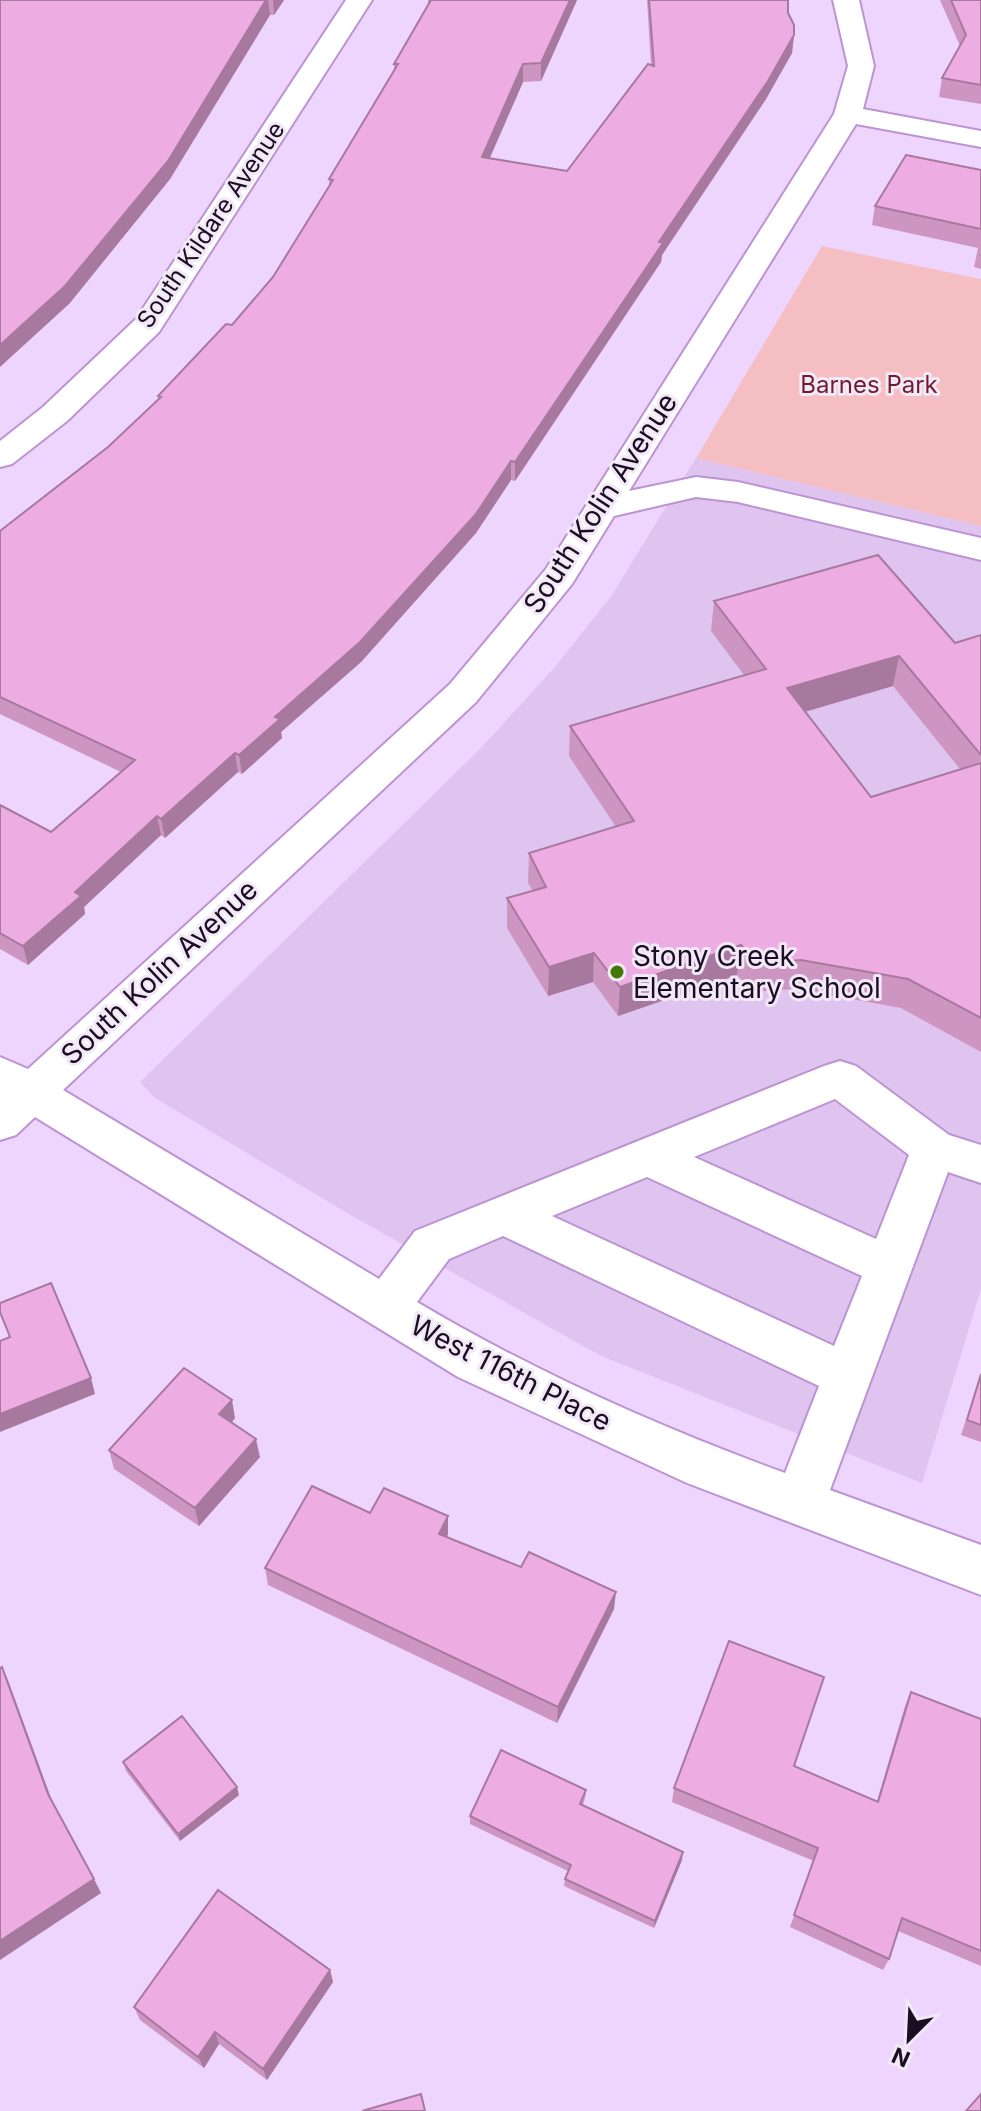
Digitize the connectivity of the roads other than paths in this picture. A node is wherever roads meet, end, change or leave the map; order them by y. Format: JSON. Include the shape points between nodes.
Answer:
{"nodes":[{"id":1,"x":359,"y":0,"type":"edge"},
{"id":2,"x":846,"y":0,"type":"edge"},
{"id":3,"x":848,"y":114,"type":"junction"},
{"id":4,"x":981,"y":139,"type":"edge"},
{"id":5,"x":0,"y":457,"type":"edge"},
{"id":6,"x":601,"y":508,"type":"junction"},
{"id":7,"x":981,"y":549,"type":"edge"},
{"id":8,"x":10,"y":1096,"type":"edge"},
{"id":9,"x":934,"y":1149,"type":"junction"},
{"id":10,"x":647,"y":1156,"type":"junction"},
{"id":11,"x":981,"y":1164,"type":"edge"},
{"id":12,"x":504,"y":1215,"type":"junction"},
{"id":13,"x":889,"y":1267,"type":"junction"},
{"id":14,"x":385,"y":1308,"type":"junction"},
{"id":15,"x":848,"y":1376,"type":"junction"},
{"id":16,"x":799,"y":1503,"type":"junction"},
{"id":17,"x":981,"y":1570,"type":"edge"}],
"edges":[{"from":1,"to":5,"type":"street","name":"South Kildare Avenue","via":[[148,325],[55,414]]},
{"from":2,"to":3,"type":"street","name":"South Kolin Avenue","via":[[861,66]]},
{"from":3,"to":4,"type":"street"},
{"from":3,"to":6,"type":"street","name":"South Kolin Avenue"},
{"from":6,"to":7,"type":"street","via":[[696,487],[738,492]]},
{"from":6,"to":8,"type":"street","name":"South Kolin Avenue","via":[[559,576],[463,693]]},
{"from":8,"to":14,"type":"street","name":"West 116th Place"},
{"from":9,"to":10,"type":"street","via":[[840,1078]]},
{"from":9,"to":11,"type":"street"},
{"from":9,"to":13,"type":"street"},
{"from":10,"to":12,"type":"street"},
{"from":10,"to":13,"type":"street"},
{"from":12,"to":14,"type":"street","via":[[432,1245]]},
{"from":12,"to":15,"type":"street"},
{"from":13,"to":15,"type":"street"},
{"from":14,"to":16,"type":"street","name":"West 116th Place","via":[[475,1362],[705,1467]]},
{"from":15,"to":16,"type":"street"},
{"from":16,"to":17,"type":"street","name":"West 116th Place"}]}
